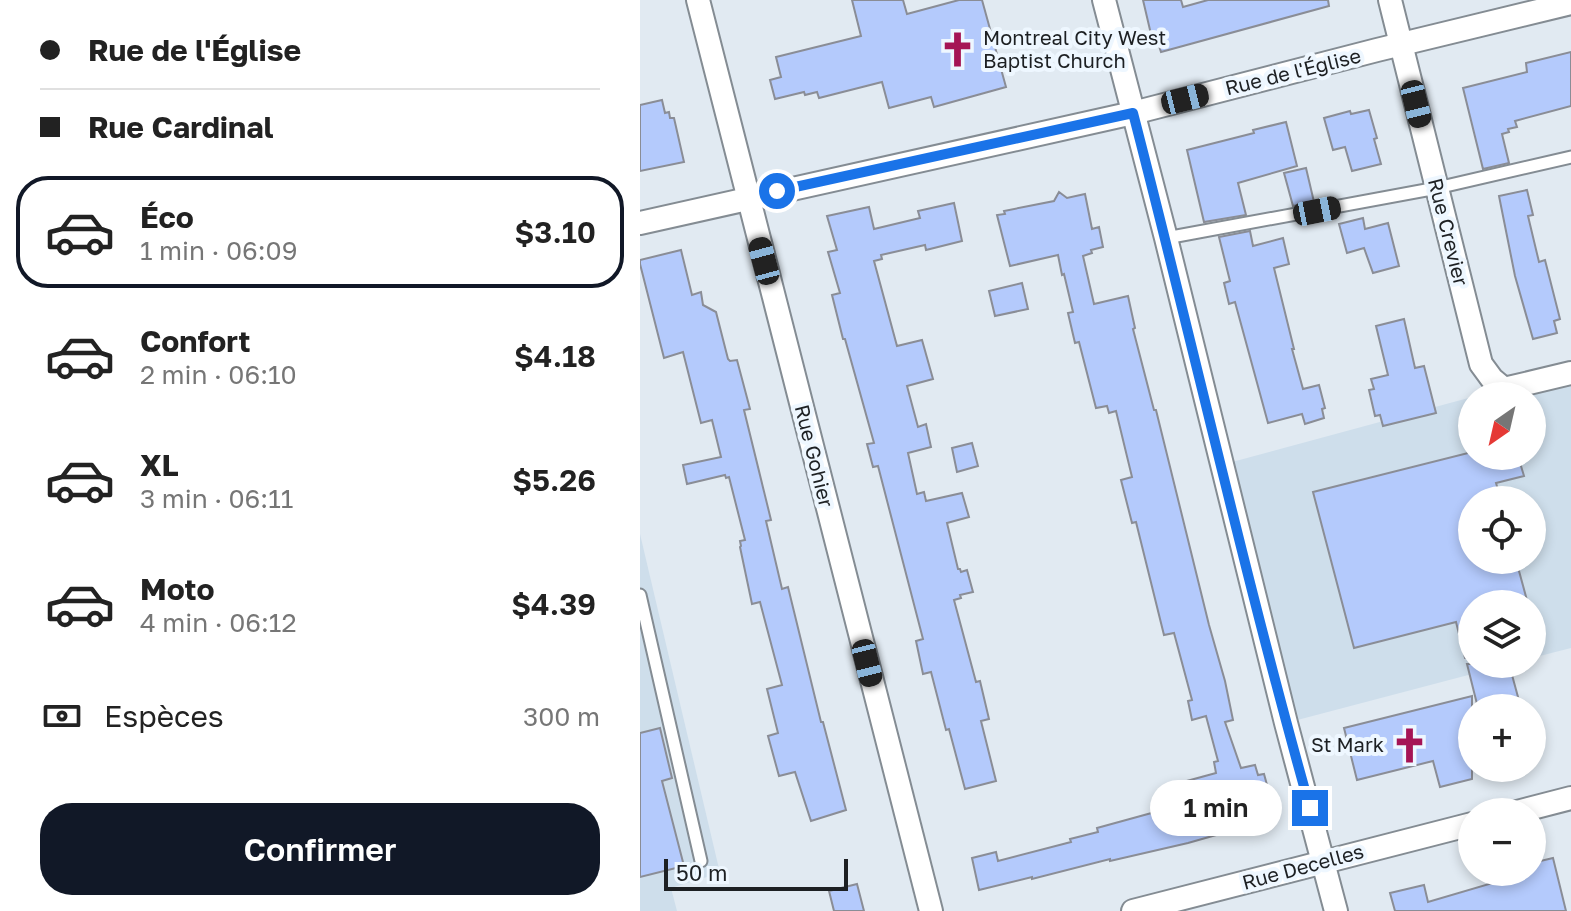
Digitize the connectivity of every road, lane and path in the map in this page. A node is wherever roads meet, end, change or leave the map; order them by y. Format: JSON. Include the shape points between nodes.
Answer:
{"nodes":[{"id":1,"x":698,"y":0,"type":"edge"},
{"id":2,"x":1104,"y":0,"type":"edge"},
{"id":3,"x":1390,"y":0,"type":"edge"},
{"id":4,"x":1571,"y":3,"type":"edge"},
{"id":5,"x":1401,"y":44,"type":"junction"},
{"id":6,"x":1133,"y":113,"type":"junction"},
{"id":7,"x":1571,"y":157,"type":"edge"},
{"id":8,"x":1437,"y":188,"type":"junction"},
{"id":9,"x":748,"y":198,"type":"junction"},
{"id":10,"x":640,"y":223,"type":"edge"},
{"id":11,"x":1166,"y":238,"type":"junction"},
{"id":12,"x":1571,"y":373,"type":"edge"},
{"id":13,"x":640,"y":595,"type":"edge"},
{"id":14,"x":1571,"y":798,"type":"edge"},
{"id":15,"x":1546,"y":804,"type":"edge"},
{"id":16,"x":1458,"y":828,"type":"edge"},
{"id":17,"x":701,"y":861,"type":"dead end"},
{"id":18,"x":1324,"y":863,"type":"junction"},
{"id":19,"x":931,"y":911,"type":"edge"},
{"id":20,"x":1133,"y":911,"type":"edge"},
{"id":21,"x":1336,"y":911,"type":"edge"}],
"edges":[{"from":1,"to":9,"type":"street","name":"Rue Gohier"},
{"from":2,"to":6,"type":"street"},
{"from":3,"to":5,"type":"street","name":"Rue Crevier"},
{"from":4,"to":5,"type":"street","name":"Rue de l'Église"},
{"from":5,"to":6,"type":"street","name":"Rue de l'Église"},
{"from":5,"to":8,"type":"street","name":"Rue Crevier"},
{"from":6,"to":9,"type":"street","name":"Rue de l'Église"},
{"from":6,"to":11,"type":"street"},
{"from":7,"to":8,"type":"lane"},
{"from":8,"to":11,"type":"lane"},
{"from":8,"to":12,"type":"street","name":"Rue Crevier","via":[[1481,364],[1504,389]]},
{"from":9,"to":10,"type":"street","name":"Rue de l'Église"},
{"from":9,"to":19,"type":"street","name":"Rue Gohier"},
{"from":11,"to":18,"type":"street"},
{"from":13,"to":17,"type":"lane"},
{"from":14,"to":15,"type":"street"},
{"from":16,"to":18,"type":"street","name":"Rue Decelles"},
{"from":18,"to":20,"type":"street","name":"Rue Decelles"},
{"from":18,"to":21,"type":"street"}]}
